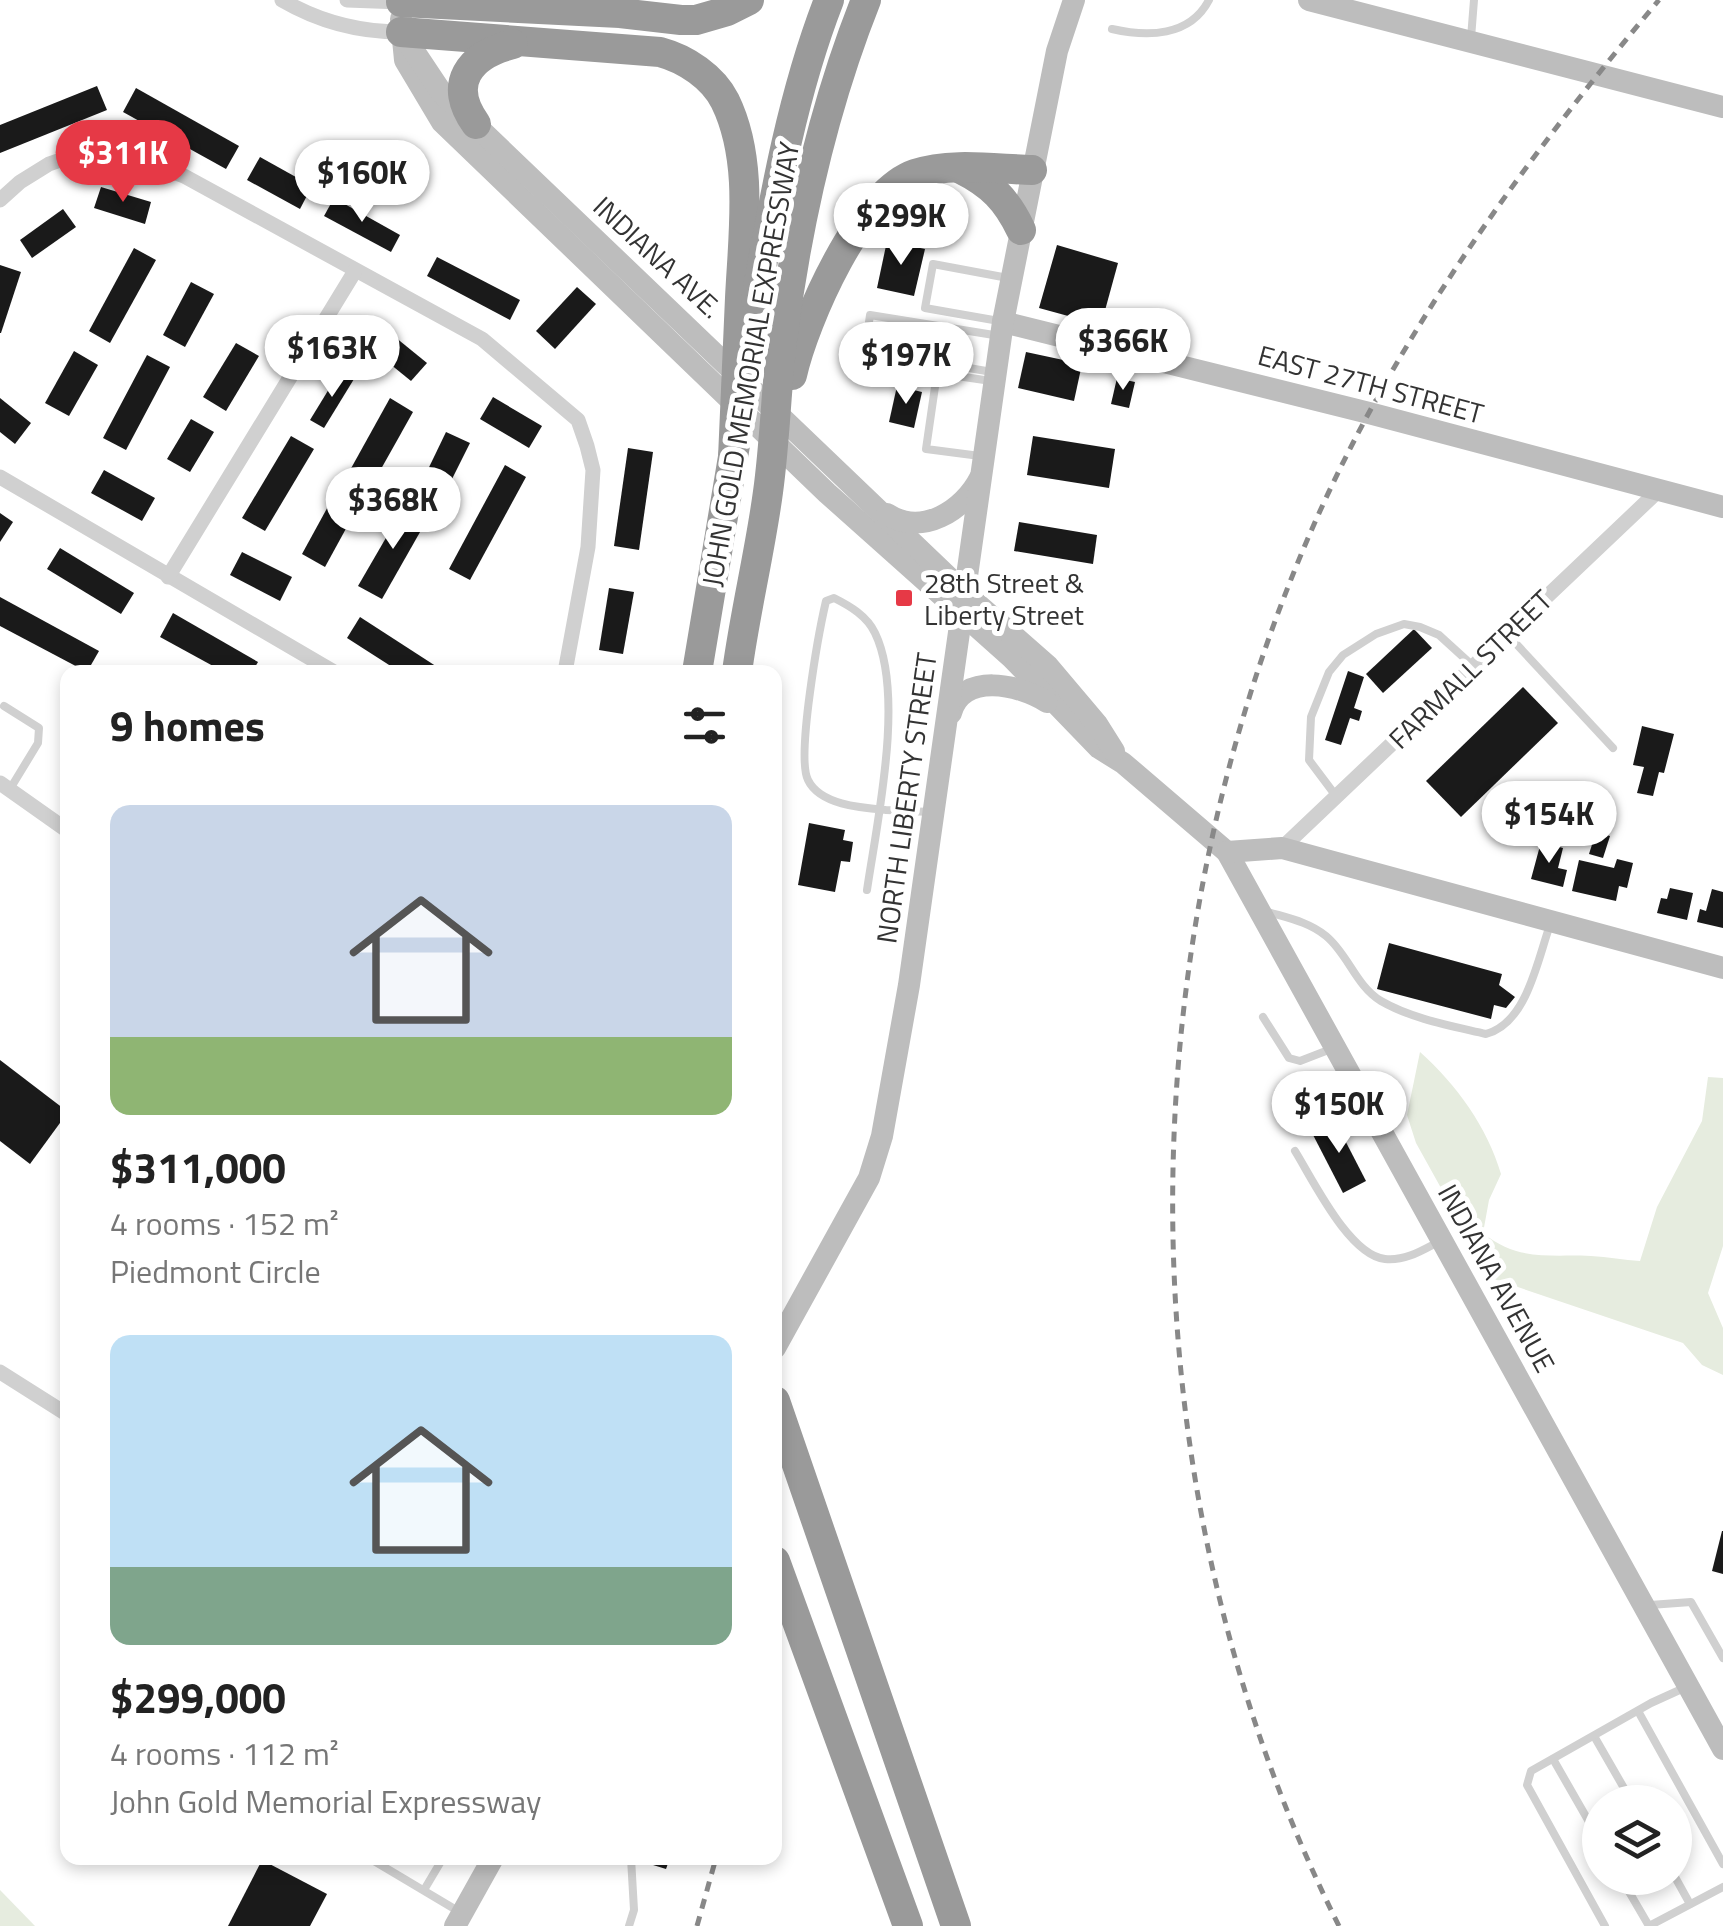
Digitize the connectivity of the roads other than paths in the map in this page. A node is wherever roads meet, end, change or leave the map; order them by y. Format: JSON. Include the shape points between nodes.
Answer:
{"nodes":[{"id":1,"x":282,"y":0,"type":"edge"},
{"id":2,"x":347,"y":0,"type":"edge"},
{"id":3,"x":632,"y":0,"type":"edge"},
{"id":4,"x":748,"y":0,"type":"edge"},
{"id":5,"x":829,"y":0,"type":"edge"},
{"id":6,"x":866,"y":0,"type":"edge"},
{"id":7,"x":1074,"y":0,"type":"edge"},
{"id":8,"x":1209,"y":0,"type":"edge"},
{"id":9,"x":1309,"y":0,"type":"edge"},
{"id":10,"x":1474,"y":0,"type":"edge"},
{"id":11,"x":470,"y":3,"type":"edge"},
{"id":12,"x":401,"y":11,"type":"edge"},
{"id":13,"x":667,"y":17,"type":"junction"},
{"id":14,"x":1112,"y":29,"type":"dead end"},
{"id":15,"x":518,"y":43,"type":"junction"},
{"id":16,"x":1470,"y":43,"type":"junction"},
{"id":17,"x":1723,"y":107,"type":"edge"},
{"id":18,"x":476,"y":124,"type":"junction"},
{"id":19,"x":959,"y":168,"type":"junction"},
{"id":20,"x":1032,"y":170,"type":"junction"},
{"id":21,"x":0,"y":200,"type":"edge"},
{"id":22,"x":1021,"y":230,"type":"junction"},
{"id":23,"x":356,"y":271,"type":"junction"},
{"id":24,"x":1012,"y":279,"type":"junction"},
{"id":25,"x":747,"y":307,"type":"junction"},
{"id":26,"x":1002,"y":329,"type":"junction"},
{"id":27,"x":790,"y":347,"type":"junction"},
{"id":28,"x":996,"y":378,"type":"junction"},
{"id":29,"x":984,"y":463,"type":"junction"},
{"id":30,"x":0,"y":477,"type":"edge"},
{"id":31,"x":1658,"y":491,"type":"junction"},
{"id":32,"x":872,"y":504,"type":"junction"},
{"id":33,"x":1723,"y":507,"type":"edge"},
{"id":34,"x":168,"y":577,"type":"junction"},
{"id":35,"x":965,"y":604,"type":"junction"},
{"id":36,"x":1507,"y":634,"type":"junction"},
{"id":37,"x":324,"y":665,"type":"edge"},
{"id":38,"x":566,"y":665,"type":"edge"},
{"id":39,"x":698,"y":665,"type":"edge"},
{"id":40,"x":738,"y":665,"type":"edge"},
{"id":41,"x":1473,"y":666,"type":"junction"},
{"id":42,"x":4,"y":706,"type":"dead end"},
{"id":43,"x":1066,"y":715,"type":"junction"},
{"id":44,"x":946,"y":731,"type":"junction"},
{"id":45,"x":1614,"y":748,"type":"dead end"},
{"id":46,"x":1123,"y":762,"type":"junction"},
{"id":47,"x":5,"y":786,"type":"edge"},
{"id":48,"x":1336,"y":797,"type":"junction"},
{"id":49,"x":879,"y":809,"type":"junction"},
{"id":50,"x":935,"y":812,"type":"junction"},
{"id":51,"x":60,"y":825,"type":"edge"},
{"id":52,"x":1282,"y":848,"type":"junction"},
{"id":53,"x":1228,"y":852,"type":"junction"},
{"id":54,"x":867,"y":890,"type":"dead end"},
{"id":55,"x":1259,"y":910,"type":"junction"},
{"id":56,"x":1551,"y":921,"type":"junction"},
{"id":57,"x":1723,"y":968,"type":"edge"},
{"id":58,"x":1263,"y":1017,"type":"dead end"},
{"id":59,"x":1336,"y":1048,"type":"junction"},
{"id":60,"x":1295,"y":1151,"type":"dead end"},
{"id":61,"x":1442,"y":1240,"type":"junction"},
{"id":62,"x":782,"y":1335,"type":"edge"},
{"id":63,"x":0,"y":1372,"type":"edge"},
{"id":64,"x":60,"y":1410,"type":"edge"},
{"id":65,"x":782,"y":1422,"type":"edge"},
{"id":66,"x":782,"y":1580,"type":"edge"},
{"id":67,"x":1644,"y":1605,"type":"junction"},
{"id":68,"x":1723,"y":1658,"type":"edge"},
{"id":69,"x":1688,"y":1686,"type":"junction"},
{"id":70,"x":1638,"y":1711,"type":"junction"},
{"id":71,"x":1594,"y":1736,"type":"junction"},
{"id":72,"x":1723,"y":1749,"type":"edge"},
{"id":73,"x":1552,"y":1760,"type":"junction"},
{"id":74,"x":1622,"y":1785,"type":"edge"},
{"id":75,"x":1582,"y":1811,"type":"edge"},
{"id":76,"x":1723,"y":1864,"type":"edge"},
{"id":77,"x":381,"y":1865,"type":"edge"},
{"id":78,"x":440,"y":1865,"type":"edge"},
{"id":79,"x":490,"y":1865,"type":"edge"},
{"id":80,"x":631,"y":1865,"type":"edge"},
{"id":81,"x":1723,"y":1887,"type":"edge"},
{"id":82,"x":424,"y":1890,"type":"junction"},
{"id":83,"x":1632,"y":1895,"type":"edge"},
{"id":84,"x":1685,"y":1895,"type":"edge"},
{"id":85,"x":1690,"y":1904,"type":"junction"},
{"id":86,"x":459,"y":1920,"type":"edge"},
{"id":87,"x":629,"y":1926,"type":"edge"},
{"id":88,"x":908,"y":1926,"type":"edge"},
{"id":89,"x":956,"y":1926,"type":"edge"},
{"id":90,"x":1605,"y":1926,"type":"edge"},
{"id":91,"x":1651,"y":1926,"type":"edge"}],
"edges":[{"from":1,"to":12,"type":"street","via":[[352,28]]},
{"from":2,"to":12,"type":"street"},
{"from":3,"to":13,"type":"highway"},
{"from":4,"to":13,"type":"highway","via":[[696,20]]},
{"from":5,"to":25,"type":"highway","name":"JOHN GOLD MEMORIAL EXPRESSWAY"},
{"from":6,"to":27,"type":"highway","name":"JOHN GOLD MEMORIAL EXPRESSWAY","via":[[803,212]]},
{"from":7,"to":20,"type":"main road","name":"NORTH LIBERTY STREET"},
{"from":8,"to":14,"type":"lane","via":[[1190,22],[1171,31],[1141,36]]},
{"from":9,"to":16,"type":"main road"},
{"from":10,"to":16,"type":"lane"},
{"from":11,"to":12,"type":"highway"},
{"from":11,"to":13,"type":"highway"},
{"from":12,"to":15,"type":"highway"},
{"from":12,"to":18,"type":"main road","name":"INDIANA AVE.","via":[[442,93]]},
{"from":12,"to":35,"type":"main road","name":"INDIANA AVE.","via":[[405,60],[442,122],[894,556]]},
{"from":15,"to":18,"type":"highway","via":[[482,55],[471,66],[462,91]]},
{"from":15,"to":25,"type":"highway","via":[[660,52],[716,86],[740,148]]},
{"from":16,"to":17,"type":"main road"},
{"from":18,"to":32,"type":"main road","name":"INDIANA AVE."},
{"from":19,"to":20,"type":"highway"},
{"from":19,"to":22,"type":"highway","via":[[1009,203]]},
{"from":19,"to":27,"type":"highway","via":[[914,174],[888,190],[833,268]]},
{"from":20,"to":22,"type":"main road","name":"NORTH LIBERTY STREET"},
{"from":21,"to":23,"type":"street","via":[[72,156],[130,155],[184,176]]},
{"from":22,"to":24,"type":"main road","name":"NORTH LIBERTY STREET"},
{"from":23,"to":34,"type":"street"},
{"from":23,"to":38,"type":"street","via":[[482,339],[578,420],[593,470],[588,547]]},
{"from":24,"to":26,"type":"main road","name":"NORTH LIBERTY STREET"},
{"from":24,"to":26,"type":"lane","via":[[933,264],[925,308]]},
{"from":25,"to":39,"type":"highway","name":"JOHN GOLD MEMORIAL EXPRESSWAY","via":[[733,458]]},
{"from":26,"to":28,"type":"main road","name":"NORTH LIBERTY STREET"},
{"from":26,"to":28,"type":"lane","via":[[870,315],[865,350]]},
{"from":26,"to":31,"type":"main road","name":"EAST 27TH STREET","via":[[1368,413]]},
{"from":27,"to":40,"type":"highway","name":"JOHN GOLD MEMORIAL EXPRESSWAY"},
{"from":28,"to":29,"type":"main road","name":"NORTH LIBERTY STREET"},
{"from":28,"to":29,"type":"lane","via":[[937,373],[926,449]]},
{"from":29,"to":32,"type":"main road","via":[[965,502],[951,513],[908,522]]},
{"from":29,"to":35,"type":"main road","name":"NORTH LIBERTY STREET"},
{"from":30,"to":34,"type":"street"},
{"from":31,"to":33,"type":"main road","name":"EAST 27TH STREET"},
{"from":31,"to":36,"type":"street","name":"FARMALL STREET"},
{"from":32,"to":35,"type":"main road","name":"INDIANA AVE."},
{"from":34,"to":37,"type":"street"},
{"from":35,"to":43,"type":"main road","name":"INDIANA AVE."},
{"from":35,"to":44,"type":"main road","name":"NORTH LIBERTY STREET"},
{"from":35,"to":46,"type":"main road","name":"INDIANA AVE.","via":[[1048,666]]},
{"from":36,"to":41,"type":"street","name":"FARMALL STREET"},
{"from":36,"to":45,"type":"lane"},
{"from":41,"to":48,"type":"street","name":"FARMALL STREET"},
{"from":41,"to":48,"type":"lane","via":[[1438,635],[1404,624],[1343,654],[1328,672],[1311,717],[1310,760]]},
{"from":42,"to":47,"type":"lane","via":[[39,728],[38,743]]},
{"from":43,"to":44,"type":"main road","via":[[1024,690],[993,686],[963,692]]},
{"from":43,"to":46,"type":"main road","name":"INDIANA AVE."},
{"from":44,"to":50,"type":"main road","name":"NORTH LIBERTY STREET"},
{"from":46,"to":53,"type":"main road","name":"INDIANA AVENUE"},
{"from":47,"to":51,"type":"street"},
{"from":48,"to":52,"type":"street","name":"FARMALL STREET"},
{"from":49,"to":49,"type":"lane","via":[[834,800],[807,779],[804,756],[822,618],[826,601],[834,598],[874,630],[884,665],[888,707]]},
{"from":49,"to":50,"type":"lane"},
{"from":49,"to":54,"type":"lane"},
{"from":50,"to":62,"type":"main road","name":"NORTH LIBERTY STREET","via":[[882,1136],[869,1178]]},
{"from":52,"to":53,"type":"main road"},
{"from":52,"to":56,"type":"main road"},
{"from":53,"to":55,"type":"main road","name":"INDIANA AVENUE"},
{"from":55,"to":56,"type":"lane","via":[[1326,936],[1380,1000],[1486,1034],[1512,1020]]},
{"from":55,"to":59,"type":"main road","name":"INDIANA AVENUE"},
{"from":56,"to":57,"type":"main road"},
{"from":58,"to":59,"type":"lane","via":[[1289,1058],[1300,1061]]},
{"from":59,"to":61,"type":"main road","name":"INDIANA AVENUE"},
{"from":60,"to":61,"type":"lane","via":[[1339,1222],[1373,1256],[1408,1257]]},
{"from":61,"to":67,"type":"main road","name":"INDIANA AVENUE"},
{"from":63,"to":64,"type":"street"},
{"from":65,"to":89,"type":"highway"},
{"from":66,"to":88,"type":"highway"},
{"from":67,"to":68,"type":"lane","via":[[1691,1602]]},
{"from":67,"to":69,"type":"main road","name":"INDIANA AVENUE"},
{"from":69,"to":70,"type":"lane"},
{"from":69,"to":72,"type":"main road","name":"INDIANA AVENUE"},
{"from":70,"to":71,"type":"lane"},
{"from":70,"to":76,"type":"lane"},
{"from":71,"to":73,"type":"lane"},
{"from":71,"to":74,"type":"lane"},
{"from":73,"to":75,"type":"lane"},
{"from":73,"to":90,"type":"lane","via":[[1531,1772],[1528,1786]]},
{"from":77,"to":82,"type":"lane"},
{"from":78,"to":82,"type":"lane"},
{"from":79,"to":86,"type":"main road"},
{"from":80,"to":87,"type":"lane"},
{"from":81,"to":85,"type":"lane"},
{"from":82,"to":86,"type":"lane"},
{"from":83,"to":91,"type":"lane"},
{"from":84,"to":85,"type":"lane"},
{"from":85,"to":91,"type":"lane"}]}
